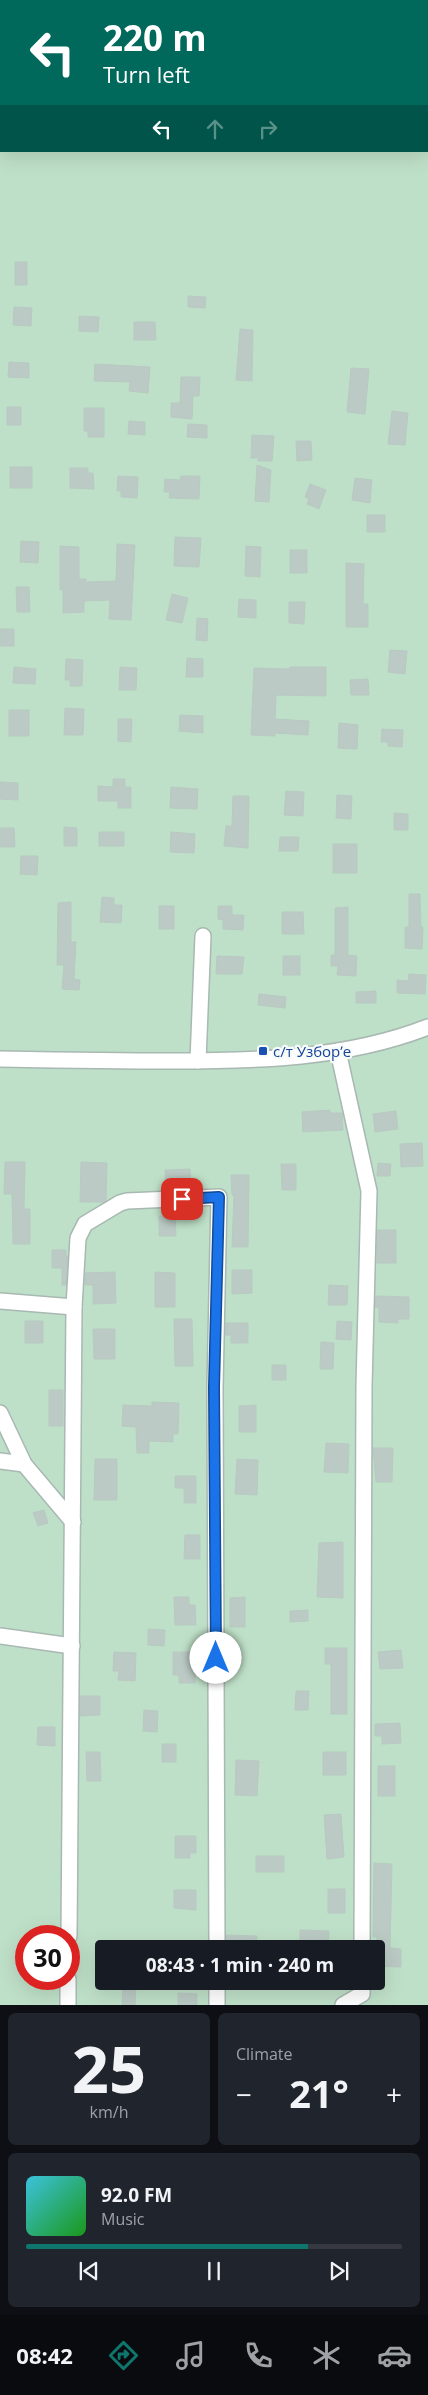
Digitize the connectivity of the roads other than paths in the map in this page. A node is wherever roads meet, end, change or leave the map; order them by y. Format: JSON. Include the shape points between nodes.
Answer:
{"nodes":[{"id":1,"x":203,"y":936,"type":"dead end"},
{"id":2,"x":428,"y":1027,"type":"edge"},
{"id":3,"x":338,"y":1051,"type":"junction"},
{"id":4,"x":0,"y":1059,"type":"edge"},
{"id":5,"x":198,"y":1061,"type":"junction"},
{"id":6,"x":0,"y":1301,"type":"edge"},
{"id":7,"x":74,"y":1307,"type":"junction"},
{"id":8,"x":0,"y":1413,"type":"edge"},
{"id":9,"x":0,"y":1462,"type":"edge"},
{"id":10,"x":24,"y":1464,"type":"junction"},
{"id":11,"x":73,"y":1522,"type":"junction"},
{"id":12,"x":0,"y":1636,"type":"edge"},
{"id":13,"x":72,"y":1646,"type":"junction"},
{"id":14,"x":69,"y":1925,"type":"edge"},
{"id":15,"x":217,"y":1940,"type":"edge"},
{"id":16,"x":362,"y":1940,"type":"edge"},
{"id":17,"x":68,"y":1990,"type":"edge"},
{"id":18,"x":217,"y":1990,"type":"edge"},
{"id":19,"x":362,"y":1990,"type":"edge"},
{"id":20,"x":68,"y":2005,"type":"edge"},
{"id":21,"x":217,"y":2005,"type":"edge"},
{"id":22,"x":343,"y":2005,"type":"edge"}],
"edges":[{"from":1,"to":5,"type":"street"},
{"from":2,"to":3,"type":"street"},
{"from":3,"to":5,"type":"street","via":[[281,1059]]},
{"from":3,"to":16,"type":"street","via":[[369,1191],[364,1386]]},
{"from":4,"to":5,"type":"street"},
{"from":6,"to":7,"type":"street"},
{"from":7,"to":11,"type":"street"},
{"from":7,"to":15,"type":"street","via":[[78,1238],[85,1224],[127,1201],[219,1197],[214,1387]]},
{"from":8,"to":10,"type":"street"},
{"from":9,"to":10,"type":"street"},
{"from":10,"to":11,"type":"street"},
{"from":11,"to":13,"type":"street"},
{"from":12,"to":13,"type":"street"},
{"from":13,"to":14,"type":"street"},
{"from":17,"to":20,"type":"street"},
{"from":18,"to":21,"type":"street"},
{"from":19,"to":22,"type":"street","via":[[362,1994]]}]}
